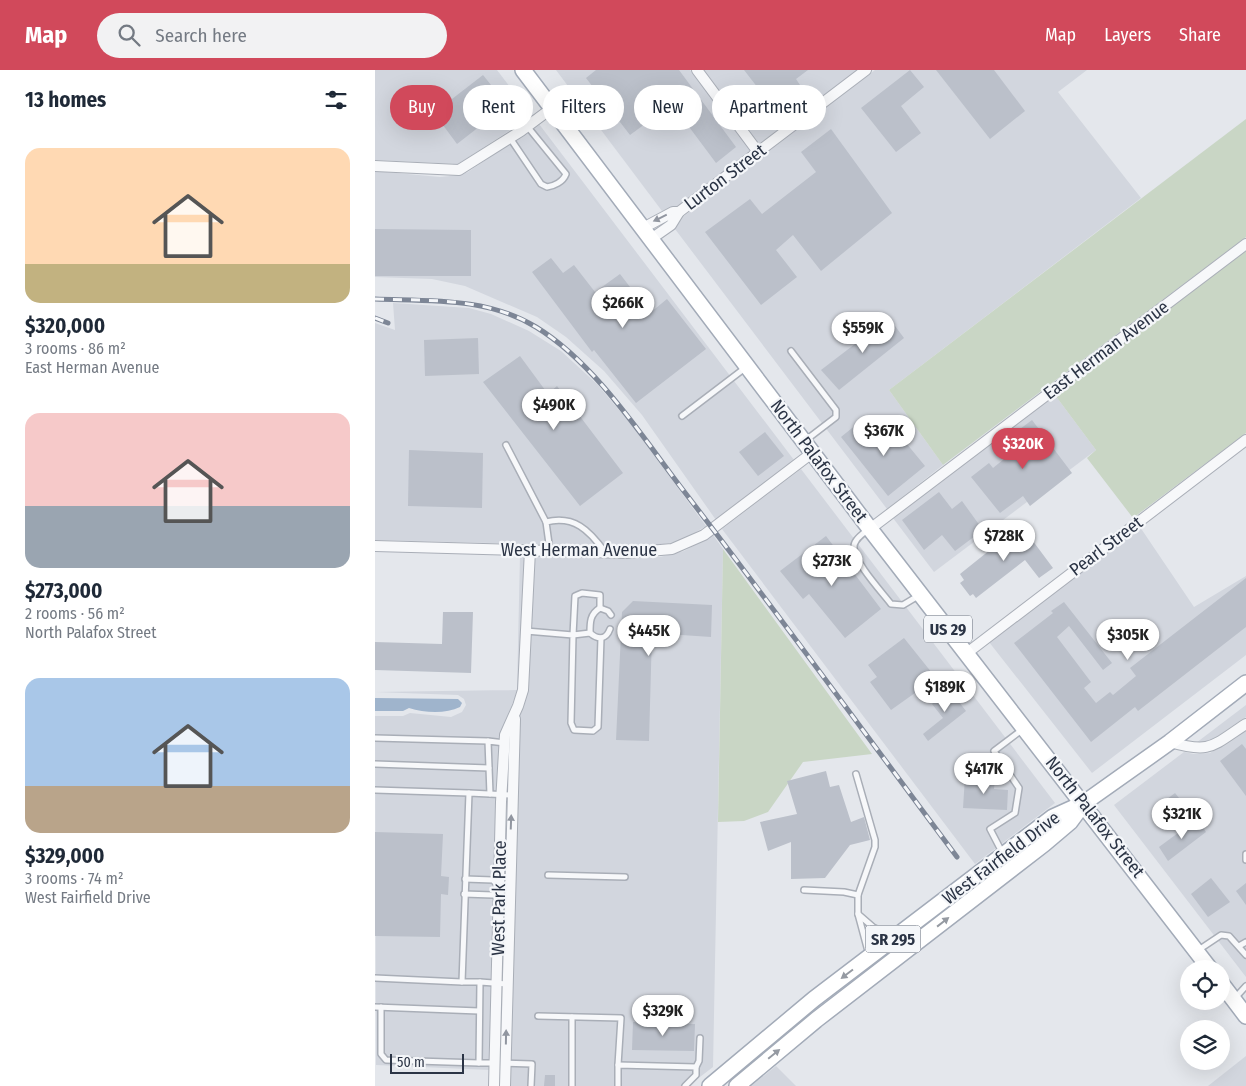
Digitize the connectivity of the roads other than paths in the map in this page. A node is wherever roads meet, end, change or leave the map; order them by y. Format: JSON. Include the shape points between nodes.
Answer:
{"nodes":[{"id":1,"x":523,"y":70,"type":"edge"},
{"id":2,"x":697,"y":70,"type":"edge"},
{"id":3,"x":866,"y":70,"type":"edge"},
{"id":4,"x":543,"y":96,"type":"edge"},
{"id":5,"x":521,"y":130,"type":"edge"},
{"id":6,"x":530,"y":130,"type":"edge"},
{"id":7,"x":569,"y":130,"type":"edge"},
{"id":8,"x":510,"y":138,"type":"junction"},
{"id":9,"x":759,"y":152,"type":"junction"},
{"id":10,"x":375,"y":166,"type":"edge"},
{"id":11,"x":679,"y":212,"type":"junction"},
{"id":12,"x":647,"y":233,"type":"junction"},
{"id":13,"x":1246,"y":244,"type":"edge"},
{"id":14,"x":791,"y":351,"type":"dead end"},
{"id":15,"x":748,"y":366,"type":"junction"},
{"id":16,"x":682,"y":416,"type":"dead end"},
{"id":17,"x":1246,"y":440,"type":"edge"},
{"id":18,"x":506,"y":445,"type":"dead end"},
{"id":19,"x":808,"y":447,"type":"junction"},
{"id":20,"x":546,"y":522,"type":"junction"},
{"id":21,"x":870,"y":528,"type":"junction"},
{"id":22,"x":375,"y":546,"type":"edge"},
{"id":23,"x":530,"y":550,"type":"junction"},
{"id":24,"x":550,"y":551,"type":"junction"},
{"id":25,"x":605,"y":552,"type":"junction"},
{"id":26,"x":920,"y":594,"type":"junction"},
{"id":27,"x":601,"y":608,"type":"junction"},
{"id":28,"x":611,"y":615,"type":"dead end"},
{"id":29,"x":610,"y":629,"type":"dead end"},
{"id":30,"x":526,"y":631,"type":"junction"},
{"id":31,"x":590,"y":633,"type":"junction"},
{"id":32,"x":573,"y":635,"type":"junction"},
{"id":33,"x":601,"y":638,"type":"junction"},
{"id":34,"x":967,"y":653,"type":"junction"},
{"id":35,"x":1246,"y":683,"type":"edge"},
{"id":36,"x":515,"y":713,"type":"junction"},
{"id":37,"x":1246,"y":724,"type":"edge"},
{"id":38,"x":1025,"y":728,"type":"junction"},
{"id":39,"x":375,"y":738,"type":"edge"},
{"id":40,"x":488,"y":741,"type":"junction"},
{"id":41,"x":1170,"y":742,"type":"junction"},
{"id":42,"x":505,"y":743,"type":"junction"},
{"id":43,"x":375,"y":764,"type":"edge"},
{"id":44,"x":489,"y":768,"type":"junction"},
{"id":45,"x":856,"y":774,"type":"dead end"},
{"id":46,"x":375,"y":790,"type":"edge"},
{"id":47,"x":469,"y":793,"type":"junction"},
{"id":48,"x":490,"y":794,"type":"junction"},
{"id":49,"x":501,"y":794,"type":"junction"},
{"id":50,"x":512,"y":795,"type":"junction"},
{"id":51,"x":1084,"y":803,"type":"junction"},
{"id":52,"x":1246,"y":854,"type":"edge"},
{"id":53,"x":1003,"y":855,"type":"junction"},
{"id":54,"x":1246,"y":860,"type":"edge"},
{"id":55,"x":548,"y":875,"type":"dead end"},
{"id":56,"x":625,"y":877,"type":"dead end"},
{"id":57,"x":465,"y":879,"type":"junction"},
{"id":58,"x":499,"y":886,"type":"junction"},
{"id":59,"x":510,"y":887,"type":"junction"},
{"id":60,"x":804,"y":890,"type":"dead end"},
{"id":61,"x":464,"y":894,"type":"junction"},
{"id":62,"x":858,"y":896,"type":"junction"},
{"id":63,"x":858,"y":914,"type":"junction"},
{"id":64,"x":895,"y":938,"type":"junction"},
{"id":65,"x":1246,"y":942,"type":"edge"},
{"id":66,"x":1239,"y":946,"type":"junction"},
{"id":67,"x":1197,"y":951,"type":"junction"},
{"id":68,"x":1246,"y":955,"type":"edge"},
{"id":69,"x":869,"y":957,"type":"junction"},
{"id":70,"x":1204,"y":960,"type":"edge"},
{"id":71,"x":375,"y":978,"type":"edge"},
{"id":72,"x":462,"y":982,"type":"junction"},
{"id":73,"x":480,"y":982,"type":"junction"},
{"id":74,"x":502,"y":984,"type":"junction"},
{"id":75,"x":1246,"y":986,"type":"edge"},
{"id":76,"x":1230,"y":996,"type":"edge"},
{"id":77,"x":1233,"y":1000,"type":"junction"},
{"id":78,"x":375,"y":1007,"type":"edge"},
{"id":79,"x":381,"y":1007,"type":"junction"},
{"id":80,"x":479,"y":1011,"type":"junction"},
{"id":81,"x":538,"y":1016,"type":"dead end"},
{"id":82,"x":1246,"y":1016,"type":"edge"},
{"id":83,"x":572,"y":1017,"type":"junction"},
{"id":84,"x":700,"y":1038,"type":"dead end"},
{"id":85,"x":479,"y":1063,"type":"junction"},
{"id":86,"x":500,"y":1063,"type":"junction"},
{"id":87,"x":619,"y":1065,"type":"junction"},
{"id":88,"x":696,"y":1067,"type":"junction"},
{"id":89,"x":494,"y":1086,"type":"edge"},
{"id":90,"x":505,"y":1086,"type":"edge"},
{"id":91,"x":531,"y":1086,"type":"edge"},
{"id":92,"x":572,"y":1086,"type":"edge"},
{"id":93,"x":618,"y":1086,"type":"edge"},
{"id":94,"x":685,"y":1086,"type":"edge"},
{"id":95,"x":710,"y":1086,"type":"edge"},
{"id":96,"x":737,"y":1086,"type":"edge"}],
"edges":[{"from":1,"to":4,"type":"main road","name":"North Palafox Street","number":"US 29"},
{"from":2,"to":9,"type":"street"},
{"from":3,"to":9,"type":"street","name":"Lurton Street"},
{"from":5,"to":8,"type":"street"},
{"from":6,"to":8,"type":"lane","via":[[566,174],[565,179],[553,186],[541,184]]},
{"from":7,"to":12,"type":"main road","name":"North Palafox Street","number":"US 29"},
{"from":8,"to":10,"type":"street","via":[[459,170]]},
{"from":9,"to":11,"type":"street","name":"Lurton Street"},
{"from":11,"to":12,"type":"street","name":"Lurton Street","one_way":true,"via":[[673,212]]},
{"from":11,"to":12,"type":"street","name":"Lurton Street","via":[[671,226]]},
{"from":12,"to":15,"type":"main road","name":"North Palafox Street","number":"US 29"},
{"from":13,"to":21,"type":"street","name":"East Herman Avenue"},
{"from":14,"to":19,"type":"lane","via":[[836,410],[836,417]]},
{"from":15,"to":16,"type":"lane"},
{"from":15,"to":19,"type":"main road","name":"North Palafox Street","number":"US 29"},
{"from":17,"to":34,"type":"street","name":"Pearl Street"},
{"from":18,"to":20,"type":"lane"},
{"from":19,"to":21,"type":"main road","name":"North Palafox Street","number":"US 29"},
{"from":19,"to":25,"type":"street","name":"West Herman Avenue","via":[[723,522],[692,542],[660,552]]},
{"from":20,"to":24,"type":"lane"},
{"from":20,"to":25,"type":"lane","via":[[567,520],[591,532]]},
{"from":21,"to":26,"type":"main road","name":"North Palafox Street","number":"US 29"},
{"from":21,"to":26,"type":"lane","via":[[856,539],[854,548],[859,561],[891,604],[903,605]]},
{"from":22,"to":23,"type":"street","name":"West Herman Avenue"},
{"from":23,"to":24,"type":"street","name":"West Herman Avenue"},
{"from":23,"to":30,"type":"street","name":"West Park Place"},
{"from":24,"to":25,"type":"street","name":"West Herman Avenue"},
{"from":26,"to":34,"type":"main road","name":"North Palafox Street","number":"US 29"},
{"from":27,"to":28,"type":"lane"},
{"from":27,"to":31,"type":"lane","via":[[591,617]]},
{"from":27,"to":32,"type":"lane","via":[[600,594],[575,596]]},
{"from":29,"to":33,"type":"lane","via":[[608,635]]},
{"from":30,"to":32,"type":"lane"},
{"from":30,"to":36,"type":"street","name":"West Park Place","via":[[523,690]]},
{"from":31,"to":32,"type":"lane"},
{"from":31,"to":33,"type":"lane"},
{"from":32,"to":33,"type":"lane","via":[[571,723],[574,730],[593,732],[598,727]]},
{"from":34,"to":38,"type":"main road","name":"North Palafox Street","number":"US 29"},
{"from":35,"to":41,"type":"main road","number":"SR 295"},
{"from":36,"to":42,"type":"street","name":"West Park Place","via":[[505,735]]},
{"from":36,"to":50,"type":"street","name":"West Park Place"},
{"from":37,"to":41,"type":"street","via":[[1210,747],[1194,749]]},
{"from":38,"to":51,"type":"main road","name":"North Palafox Street","number":"US 29"},
{"from":38,"to":53,"type":"lane","via":[[994,751],[1019,788],[1015,813],[989,829]]},
{"from":39,"to":40,"type":"lane"},
{"from":40,"to":42,"type":"lane"},
{"from":40,"to":44,"type":"lane"},
{"from":41,"to":51,"type":"main road","number":"SR 295"},
{"from":42,"to":49,"type":"street","name":"West Park Place"},
{"from":43,"to":44,"type":"lane"},
{"from":44,"to":48,"type":"lane"},
{"from":45,"to":62,"type":"lane","via":[[875,840]]},
{"from":46,"to":47,"type":"lane"},
{"from":47,"to":48,"type":"lane"},
{"from":47,"to":57,"type":"lane"},
{"from":48,"to":49,"type":"lane"},
{"from":49,"to":50,"type":"lane"},
{"from":49,"to":58,"type":"street","name":"West Park Place"},
{"from":59,"to":50,"type":"street","name":"West Park Place","one_way":true},
{"from":51,"to":53,"type":"main road","name":"West Fairfield Drive","number":"SR 295","via":[[1053,817]]},
{"from":51,"to":67,"type":"main road","name":"North Palafox Street","number":"US 29"},
{"from":96,"to":51,"type":"main road","name":"West Fairfield Drive","number":"SR 295","one_way":true,"via":[[815,1020],[1044,844],[1070,822]]},
{"from":52,"to":54,"type":"lane"},
{"from":53,"to":64,"type":"main road","name":"West Fairfield Drive","number":"SR 295"},
{"from":55,"to":56,"type":"lane"},
{"from":57,"to":58,"type":"lane","via":[[493,880]]},
{"from":57,"to":61,"type":"lane"},
{"from":58,"to":59,"type":"lane"},
{"from":58,"to":61,"type":"lane","via":[[493,895]]},
{"from":58,"to":74,"type":"street","name":"West Park Place"},
{"from":59,"to":74,"type":"street","name":"West Park Place"},
{"from":60,"to":62,"type":"lane"},
{"from":61,"to":72,"type":"lane"},
{"from":62,"to":63,"type":"lane"},
{"from":63,"to":64,"type":"lane","via":[[873,927]]},
{"from":63,"to":69,"type":"lane"},
{"from":64,"to":69,"type":"main road","name":"West Fairfield Drive","number":"SR 295"},
{"from":65,"to":66,"type":"lane"},
{"from":66,"to":67,"type":"lane","via":[[1229,936],[1221,935]]},
{"from":66,"to":68,"type":"lane"},
{"from":67,"to":70,"type":"main road","name":"North Palafox Street","number":"US 29"},
{"from":69,"to":95,"type":"main road","name":"West Fairfield Drive","number":"SR 295","one_way":true},
{"from":71,"to":72,"type":"lane"},
{"from":72,"to":73,"type":"lane"},
{"from":73,"to":74,"type":"lane"},
{"from":73,"to":80,"type":"lane"},
{"from":74,"to":86,"type":"street","name":"West Park Place"},
{"from":75,"to":77,"type":"lane"},
{"from":76,"to":77,"type":"main road"},
{"from":77,"to":82,"type":"main road"},
{"from":78,"to":79,"type":"lane"},
{"from":79,"to":80,"type":"lane"},
{"from":79,"to":85,"type":"lane","via":[[381,1054],[386,1060]]},
{"from":80,"to":85,"type":"lane"},
{"from":81,"to":83,"type":"lane"},
{"from":83,"to":87,"type":"lane","via":[[621,1018]]},
{"from":83,"to":92,"type":"lane"},
{"from":84,"to":88,"type":"lane"},
{"from":85,"to":86,"type":"lane"},
{"from":86,"to":89,"type":"street","name":"West Park Place"},
{"from":86,"to":90,"type":"street","name":"West Park Place"},
{"from":86,"to":91,"type":"lane","via":[[532,1064]]},
{"from":87,"to":88,"type":"lane"},
{"from":87,"to":93,"type":"lane"},
{"from":88,"to":94,"type":"lane","via":[[696,1075]]}]}
